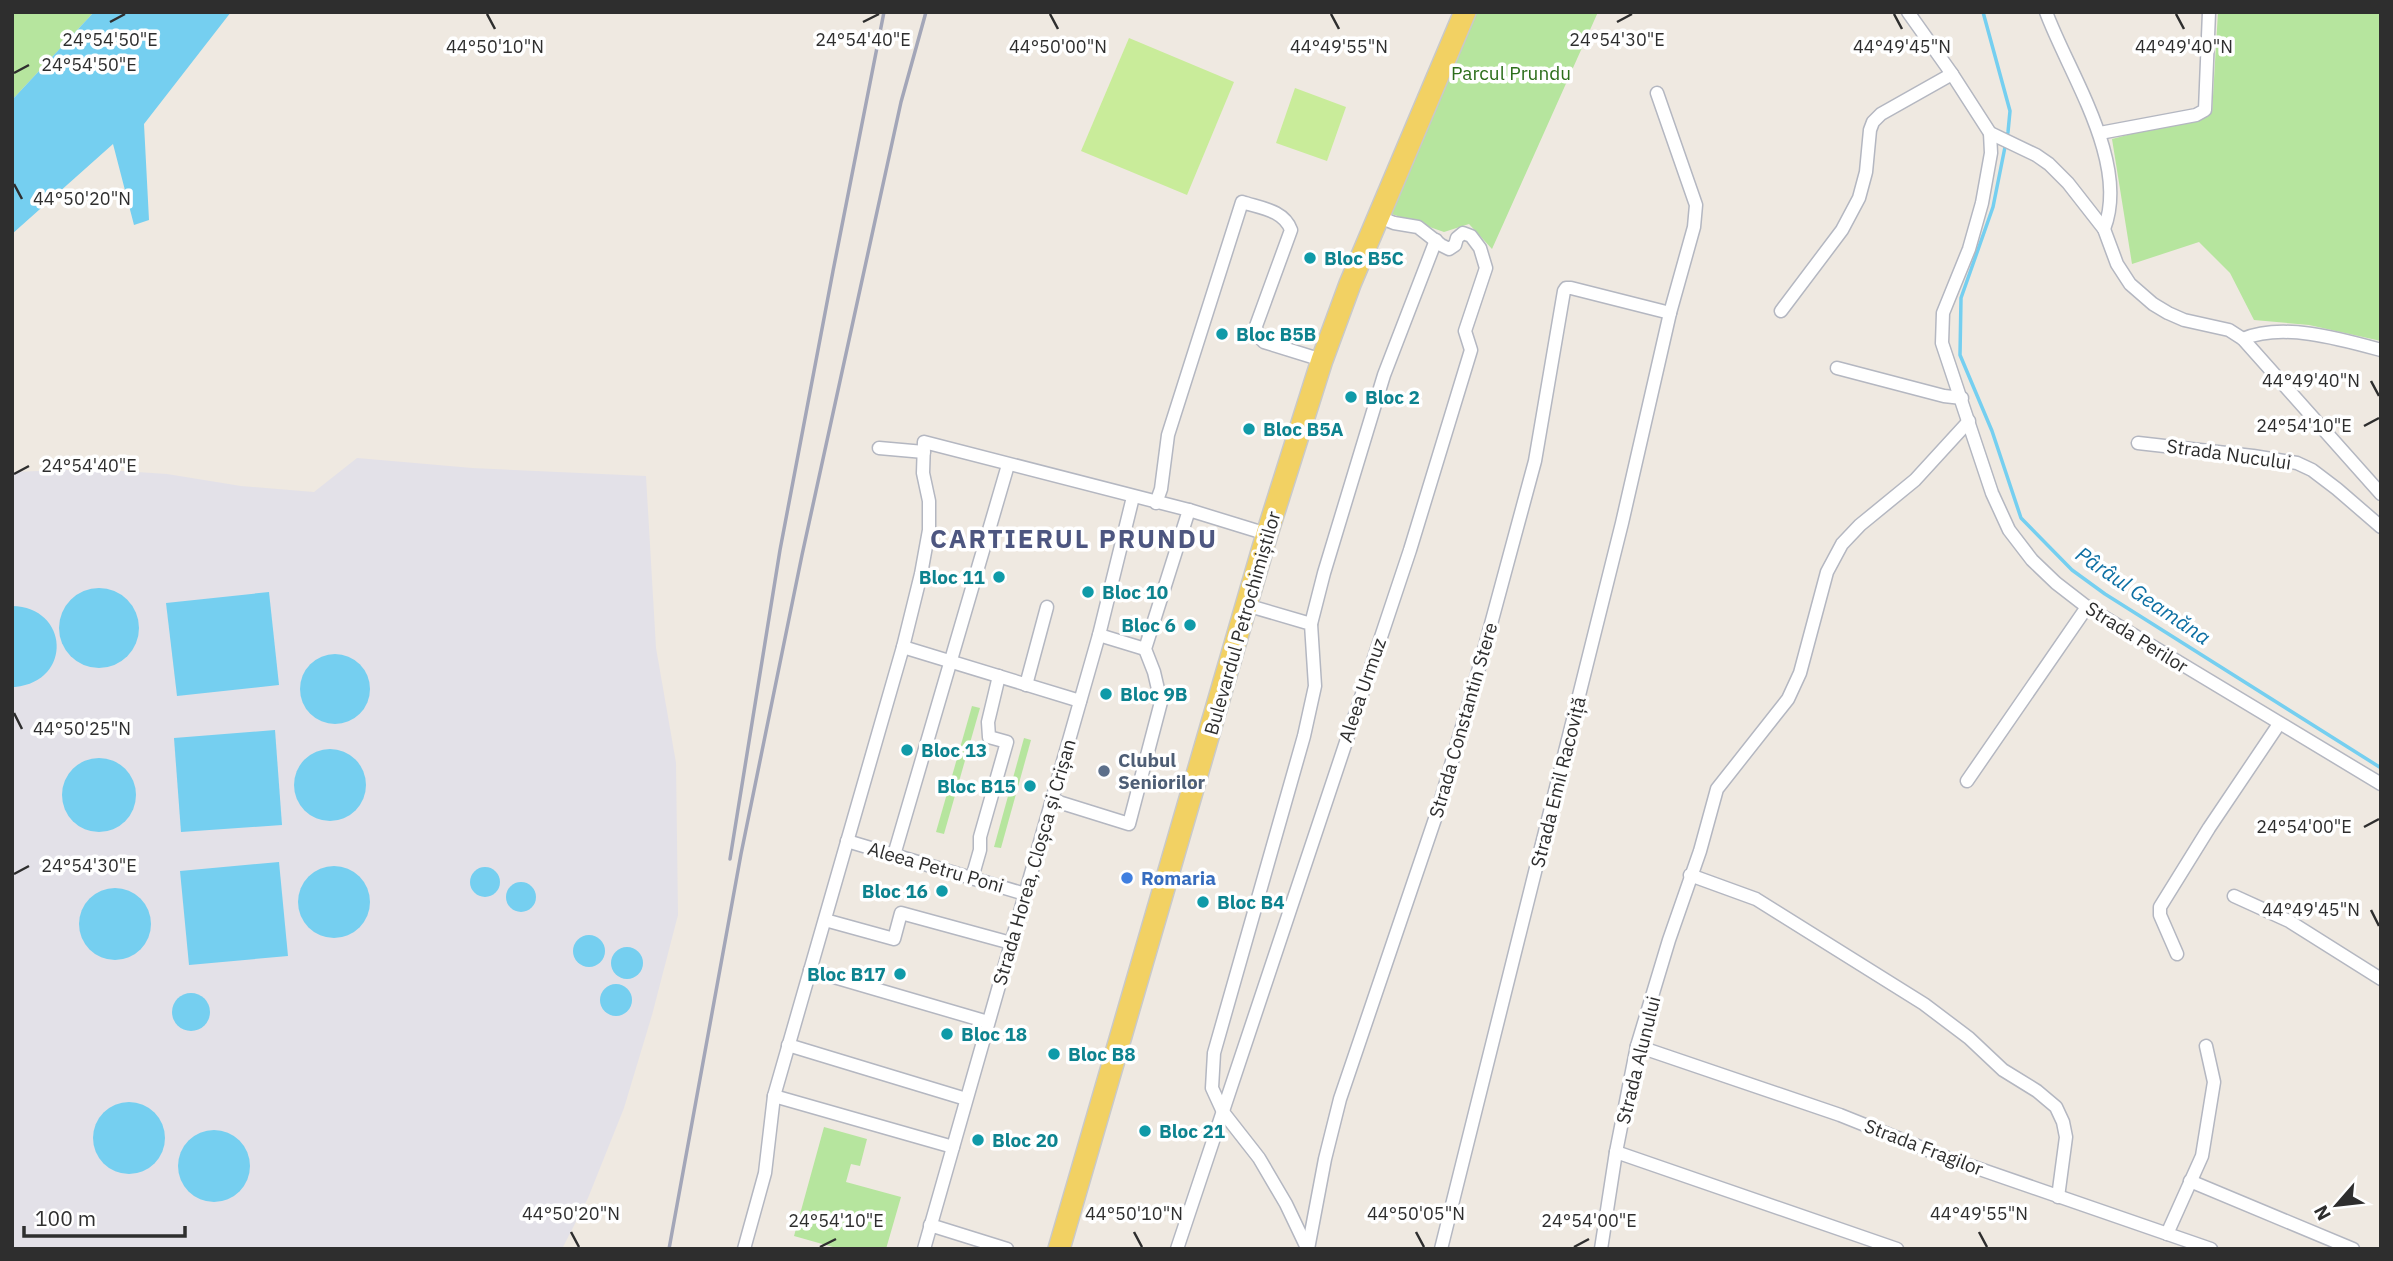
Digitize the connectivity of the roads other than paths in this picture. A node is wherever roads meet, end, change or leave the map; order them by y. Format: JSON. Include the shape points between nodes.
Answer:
{"nodes":[{"id":1,"x":1465,"y":12,"type":"edge"},
{"id":2,"x":1908,"y":12,"type":"edge"},
{"id":3,"x":2046,"y":12,"type":"edge"},
{"id":4,"x":2209,"y":12,"type":"edge"},
{"id":5,"x":1952,"y":74,"type":"junction"},
{"id":6,"x":1657,"y":93,"type":"dead end"},
{"id":7,"x":2100,"y":133,"type":"junction"},
{"id":8,"x":1994,"y":136,"type":"junction"},
{"id":9,"x":1379,"y":217,"type":"junction"},
{"id":10,"x":2104,"y":229,"type":"junction"},
{"id":11,"x":1436,"y":240,"type":"junction"},
{"id":12,"x":1781,"y":311,"type":"dead end"},
{"id":13,"x":1670,"y":313,"type":"junction"},
{"id":14,"x":2244,"y":339,"type":"junction"},
{"id":15,"x":2381,"y":350,"type":"edge"},
{"id":16,"x":1322,"y":360,"type":"junction"},
{"id":17,"x":1838,"y":368,"type":"dead end"},
{"id":18,"x":1962,"y":398,"type":"junction"},
{"id":19,"x":1969,"y":421,"type":"junction"},
{"id":20,"x":2138,"y":443,"type":"dead end"},
{"id":21,"x":879,"y":448,"type":"dead end"},
{"id":22,"x":924,"y":452,"type":"junction"},
{"id":23,"x":1008,"y":465,"type":"junction"},
{"id":24,"x":2381,"y":494,"type":"edge"},
{"id":25,"x":1133,"y":497,"type":"junction"},
{"id":26,"x":1156,"y":503,"type":"junction"},
{"id":27,"x":1189,"y":510,"type":"junction"},
{"id":28,"x":2381,"y":527,"type":"edge"},
{"id":29,"x":1267,"y":534,"type":"junction"},
{"id":30,"x":1247,"y":605,"type":"junction"},
{"id":31,"x":1048,"y":607,"type":"dead end"},
{"id":32,"x":2087,"y":607,"type":"junction"},
{"id":33,"x":1311,"y":624,"type":"junction"},
{"id":34,"x":1099,"y":635,"type":"junction"},
{"id":35,"x":902,"y":647,"type":"junction"},
{"id":36,"x":1145,"y":649,"type":"junction"},
{"id":37,"x":950,"y":661,"type":"junction"},
{"id":38,"x":999,"y":676,"type":"junction"},
{"id":39,"x":1026,"y":685,"type":"junction"},
{"id":40,"x":1080,"y":701,"type":"junction"},
{"id":41,"x":2279,"y":723,"type":"junction"},
{"id":42,"x":1967,"y":780,"type":"dead end"},
{"id":43,"x":2381,"y":784,"type":"edge"},
{"id":44,"x":1052,"y":800,"type":"junction"},
{"id":45,"x":847,"y":841,"type":"junction"},
{"id":46,"x":894,"y":855,"type":"junction"},
{"id":47,"x":1690,"y":875,"type":"junction"},
{"id":48,"x":972,"y":878,"type":"junction"},
{"id":49,"x":1025,"y":894,"type":"junction"},
{"id":50,"x":2234,"y":896,"type":"dead end"},
{"id":51,"x":825,"y":920,"type":"junction"},
{"id":52,"x":1011,"y":943,"type":"junction"},
{"id":53,"x":2177,"y":954,"type":"dead end"},
{"id":54,"x":810,"y":970,"type":"junction"},
{"id":55,"x":2381,"y":979,"type":"edge"},
{"id":56,"x":988,"y":1022,"type":"junction"},
{"id":57,"x":788,"y":1045,"type":"junction"},
{"id":58,"x":1637,"y":1046,"type":"junction"},
{"id":59,"x":2206,"y":1046,"type":"dead end"},
{"id":60,"x":774,"y":1096,"type":"junction"},
{"id":61,"x":966,"y":1100,"type":"junction"},
{"id":62,"x":1223,"y":1112,"type":"junction"},
{"id":63,"x":953,"y":1147,"type":"junction"},
{"id":64,"x":1616,"y":1152,"type":"junction"},
{"id":65,"x":2190,"y":1181,"type":"junction"},
{"id":66,"x":2058,"y":1197,"type":"junction"},
{"id":67,"x":930,"y":1225,"type":"junction"},
{"id":68,"x":2167,"y":1234,"type":"junction"},
{"id":69,"x":978,"y":1245,"type":"edge"},
{"id":70,"x":744,"y":1249,"type":"edge"},
{"id":71,"x":924,"y":1249,"type":"edge"},
{"id":72,"x":1007,"y":1249,"type":"edge"},
{"id":73,"x":1059,"y":1249,"type":"edge"},
{"id":74,"x":1177,"y":1249,"type":"edge"},
{"id":75,"x":1308,"y":1249,"type":"edge"},
{"id":76,"x":1441,"y":1249,"type":"edge"},
{"id":77,"x":1601,"y":1249,"type":"edge"},
{"id":78,"x":1897,"y":1249,"type":"edge"},
{"id":79,"x":2211,"y":1249,"type":"edge"},
{"id":80,"x":2353,"y":1249,"type":"edge"}],
"edges":[{"from":1,"to":9,"type":"main road","name":"Bulevardul Petrochimiștilor"},
{"from":2,"to":5,"type":"street"},
{"from":3,"to":7,"type":"street"},
{"from":4,"to":7,"type":"street","via":[[2205,110]]},
{"from":5,"to":8,"type":"street"},
{"from":5,"to":12,"type":"street","via":[[1873,122],[1859,198],[1842,230]]},
{"from":6,"to":13,"type":"street","name":"Strada Emil Racoviță","via":[[1696,205]]},
{"from":7,"to":10,"type":"street","via":[[2111,198]]},
{"from":8,"to":10,"type":"street","via":[[2049,164]]},
{"from":8,"to":18,"type":"street","name":"Strada Perilor","via":[[1969,249],[1943,313],[1942,343]]},
{"from":9,"to":11,"type":"street","via":[[1418,227]]},
{"from":9,"to":16,"type":"main road","name":"Bulevardul Petrochimiștilor"},
{"from":10,"to":14,"type":"street","via":[[2130,284],[2153,304],[2184,320],[2229,330]]},
{"from":11,"to":33,"type":"street","via":[[1384,376]]},
{"from":11,"to":62,"type":"street","name":"Aleea Urmuz","via":[[1448,248],[1463,233],[1480,248],[1486,268],[1465,331],[1471,350]]},
{"from":13,"to":75,"type":"street","name":"Strada Constantin Stere","via":[[1572,288],[1564,291],[1535,461],[1438,810],[1340,1098]]},
{"from":13,"to":76,"type":"street","name":"Strada Emil Racoviță"},
{"from":14,"to":15,"type":"street","via":[[2263,332],[2288,332]]},
{"from":14,"to":24,"type":"street"},
{"from":16,"to":26,"type":"street","via":[[1264,342],[1257,335],[1256,326],[1291,230],[1288,220],[1276,213],[1242,202],[1168,436]]},
{"from":16,"to":29,"type":"main road","name":"Bulevardul Petrochimiștilor"},
{"from":17,"to":18,"type":"street"},
{"from":18,"to":19,"type":"street","name":"Strada Perilor"},
{"from":19,"to":32,"type":"street","name":"Strada Perilor","via":[[2009,530],[2032,560]]},
{"from":19,"to":47,"type":"street","name":"Strada Alunului","via":[[1915,480],[1842,544],[1828,572],[1800,673],[1771,722],[1717,789]]},
{"from":20,"to":28,"type":"street","name":"Strada Nucului","via":[[2297,463],[2337,489]]},
{"from":21,"to":22,"type":"street"},
{"from":22,"to":23,"type":"street","via":[[924,442]]},
{"from":22,"to":35,"type":"street","via":[[929,530]]},
{"from":23,"to":25,"type":"street"},
{"from":23,"to":37,"type":"street"},
{"from":25,"to":26,"type":"street"},
{"from":25,"to":34,"type":"street","name":"Strada Horea, Cloșca și Crișan"},
{"from":26,"to":27,"type":"street"},
{"from":27,"to":29,"type":"street"},
{"from":27,"to":36,"type":"street"},
{"from":29,"to":30,"type":"main road","name":"Bulevardul Petrochimiștilor"},
{"from":30,"to":33,"type":"street"},
{"from":30,"to":73,"type":"main road","name":"Bulevardul Petrochimiștilor"},
{"from":31,"to":39,"type":"street"},
{"from":32,"to":41,"type":"street","name":"Strada Perilor"},
{"from":32,"to":42,"type":"street"},
{"from":33,"to":62,"type":"street","via":[[1315,686],[1304,736],[1214,1053],[1212,1088]]},
{"from":34,"to":36,"type":"street"},
{"from":34,"to":40,"type":"street","name":"Strada Horea, Cloșca și Crișan"},
{"from":35,"to":37,"type":"street"},
{"from":35,"to":45,"type":"street"},
{"from":36,"to":44,"type":"street","via":[[1161,702],[1129,824]]},
{"from":37,"to":38,"type":"street"},
{"from":37,"to":46,"type":"street"},
{"from":38,"to":39,"type":"street"},
{"from":38,"to":48,"type":"street","via":[[989,737],[1007,742]]},
{"from":39,"to":40,"type":"street"},
{"from":40,"to":44,"type":"street","name":"Strada Horea, Cloșca și Crișan"},
{"from":41,"to":43,"type":"street","name":"Strada Perilor"},
{"from":41,"to":53,"type":"street","via":[[2160,907]]},
{"from":44,"to":49,"type":"street","name":"Strada Horea, Cloșca și Crișan"},
{"from":45,"to":46,"type":"street","name":"Aleea Petru Poni"},
{"from":45,"to":51,"type":"street"},
{"from":46,"to":48,"type":"street","name":"Aleea Petru Poni"},
{"from":47,"to":58,"type":"street","name":"Strada Alunului"},
{"from":47,"to":66,"type":"street","via":[[1756,899],[1924,1004],[2056,1107],[2066,1137]]},
{"from":48,"to":49,"type":"street","name":"Aleea Petru Poni"},
{"from":49,"to":52,"type":"street","name":"Strada Horea, Cloșca și Crișan"},
{"from":50,"to":55,"type":"street","via":[[2290,921]]},
{"from":51,"to":52,"type":"street","via":[[894,939],[901,913]]},
{"from":51,"to":54,"type":"street"},
{"from":52,"to":56,"type":"street","name":"Strada Horea, Cloșca și Crișan"},
{"from":54,"to":56,"type":"street"},
{"from":54,"to":57,"type":"street"},
{"from":56,"to":61,"type":"street","name":"Strada Horea, Cloșca și Crișan"},
{"from":57,"to":60,"type":"street"},
{"from":57,"to":61,"type":"street"},
{"from":58,"to":64,"type":"street","name":"Strada Alunului"},
{"from":58,"to":66,"type":"street","name":"Strada Fragilor","via":[[1840,1115]]},
{"from":59,"to":65,"type":"street","via":[[2214,1082],[2202,1156]]},
{"from":60,"to":63,"type":"street"},
{"from":60,"to":70,"type":"street","via":[[765,1173]]},
{"from":61,"to":63,"type":"street","name":"Strada Horea, Cloșca și Crișan"},
{"from":62,"to":74,"type":"street","name":"Aleea Urmuz"},
{"from":62,"to":75,"type":"street","via":[[1259,1158]]},
{"from":63,"to":67,"type":"street","name":"Strada Horea, Cloșca și Crișan"},
{"from":64,"to":77,"type":"street","name":"Strada Alunului"},
{"from":64,"to":78,"type":"street"},
{"from":65,"to":68,"type":"street"},
{"from":65,"to":80,"type":"street"},
{"from":66,"to":68,"type":"street","name":"Strada Fragilor"},
{"from":67,"to":69,"type":"street"},
{"from":67,"to":71,"type":"street","name":"Strada Horea, Cloșca și Crișan"},
{"from":68,"to":79,"type":"street","name":"Strada Fragilor"},
{"from":69,"to":72,"type":"street"}]}
